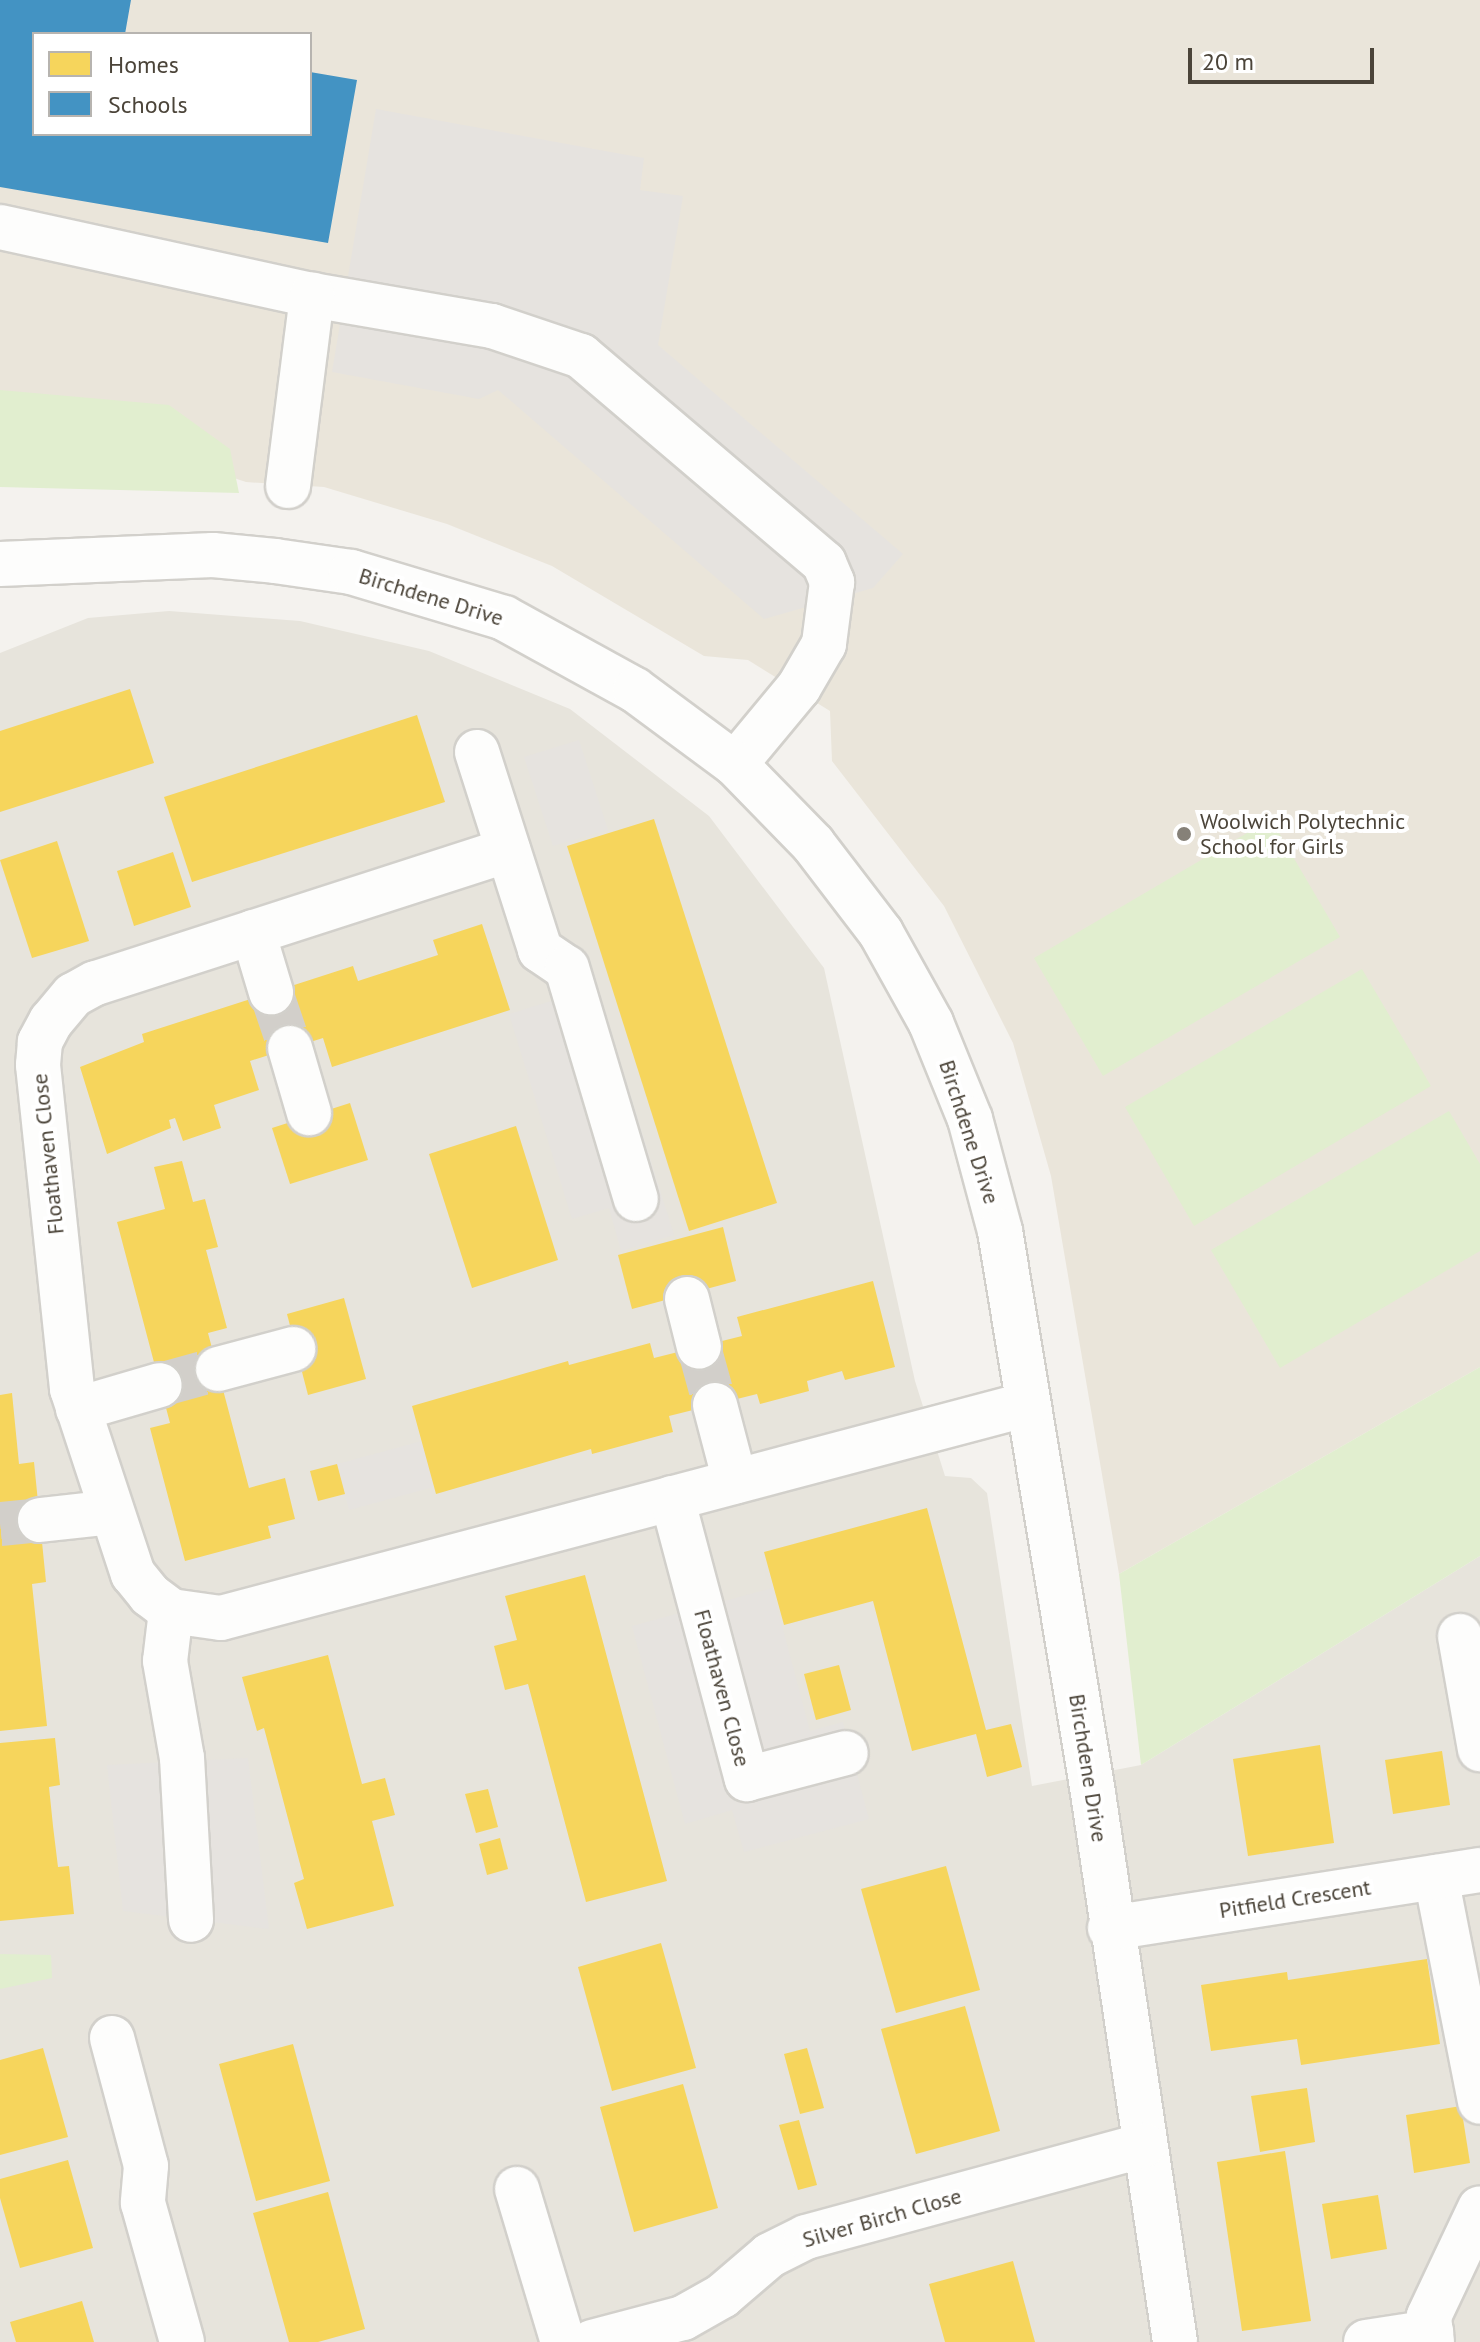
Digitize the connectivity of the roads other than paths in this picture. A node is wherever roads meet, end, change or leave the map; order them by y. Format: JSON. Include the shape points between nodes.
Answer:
{"nodes":[{"id":1,"x":0,"y":227,"type":"edge"},
{"id":2,"x":312,"y":295,"type":"junction"},
{"id":3,"x":288,"y":486,"type":"dead end"},
{"id":4,"x":0,"y":564,"type":"edge"},
{"id":5,"x":477,"y":752,"type":"dead end"},
{"id":6,"x":735,"y":764,"type":"junction"},
{"id":7,"x":508,"y":850,"type":"junction"},
{"id":8,"x":253,"y":932,"type":"junction"},
{"id":9,"x":271,"y":992,"type":"tunnel mouth"},
{"id":10,"x":290,"y":1048,"type":"tunnel mouth"},
{"id":11,"x":309,"y":1113,"type":"dead end"},
{"id":12,"x":636,"y":1199,"type":"dead end"},
{"id":13,"x":687,"y":1299,"type":"dead end"},
{"id":14,"x":699,"y":1347,"type":"tunnel mouth"},
{"id":15,"x":293,"y":1349,"type":"dead end"},
{"id":16,"x":218,"y":1369,"type":"tunnel mouth"},
{"id":17,"x":160,"y":1385,"type":"tunnel mouth"},
{"id":18,"x":1028,"y":1404,"type":"junction"},
{"id":19,"x":715,"y":1405,"type":"tunnel mouth"},
{"id":20,"x":78,"y":1409,"type":"junction"},
{"id":21,"x":735,"y":1481,"type":"junction"},
{"id":22,"x":672,"y":1498,"type":"junction"},
{"id":23,"x":112,"y":1512,"type":"junction"},
{"id":24,"x":40,"y":1520,"type":"tunnel mouth"},
{"id":25,"x":171,"y":1611,"type":"junction"},
{"id":26,"x":1460,"y":1636,"type":"dead end"},
{"id":27,"x":1480,"y":1749,"type":"edge"},
{"id":28,"x":846,"y":1753,"type":"dead end"},
{"id":29,"x":1480,"y":1870,"type":"edge"},
{"id":30,"x":1436,"y":1877,"type":"junction"},
{"id":31,"x":191,"y":1920,"type":"dead end"},
{"id":32,"x":1110,"y":1928,"type":"junction"},
{"id":33,"x":112,"y":2038,"type":"dead end"},
{"id":34,"x":1480,"y":2102,"type":"edge"},
{"id":35,"x":1144,"y":2145,"type":"junction"},
{"id":36,"x":517,"y":2189,"type":"dead end"},
{"id":37,"x":1480,"y":2208,"type":"edge"},
{"id":38,"x":1432,"y":2337,"type":"edge"},
{"id":39,"x":182,"y":2342,"type":"edge"},
{"id":40,"x":563,"y":2342,"type":"edge"},
{"id":41,"x":592,"y":2342,"type":"edge"},
{"id":42,"x":1175,"y":2342,"type":"edge"},
{"id":43,"x":1366,"y":2342,"type":"edge"}],
"edges":[{"from":1,"to":2,"type":"street"},
{"from":2,"to":3,"type":"street"},
{"from":2,"to":6,"type":"street","via":[[492,326],[581,356],[824,563],[832,582],[824,644],[799,687]]},
{"from":4,"to":6,"type":"street","name":"Birchdene Drive","via":[[213,555],[365,576],[504,618],[556,644],[635,690]]},
{"from":5,"to":7,"type":"street"},
{"from":6,"to":18,"type":"street","name":"Birchdene Drive","via":[[813,844],[881,933],[931,1023],[970,1119],[1000,1231]]},
{"from":7,"to":8,"type":"street","name":"Floathaven Close"},
{"from":7,"to":12,"type":"street","via":[[540,950],[567,968]]},
{"from":8,"to":9,"type":"street"},
{"from":8,"to":20,"type":"street","name":"Floathaven Close","via":[[95,983],[73,995],[40,1042],[41,1097]]},
{"from":10,"to":11,"type":"street"},
{"from":13,"to":14,"type":"street"},
{"from":15,"to":16,"type":"street"},
{"from":17,"to":20,"type":"street"},
{"from":18,"to":21,"type":"street"},
{"from":18,"to":32,"type":"street","name":"Birchdene Drive","via":[[1093,1793]]},
{"from":19,"to":21,"type":"street"},
{"from":20,"to":23,"type":"street","name":"Floathaven Close"},
{"from":21,"to":22,"type":"street"},
{"from":22,"to":25,"type":"street","via":[[221,1618]]},
{"from":22,"to":28,"type":"street","name":"Floathaven Close","via":[[747,1779]]},
{"from":23,"to":24,"type":"street"},
{"from":23,"to":25,"type":"street","name":"Floathaven Close","via":[[133,1574]]},
{"from":25,"to":31,"type":"street","via":[[165,1661],[182,1758]]},
{"from":26,"to":27,"type":"street"},
{"from":29,"to":30,"type":"street","name":"Pitfield Crescent"},
{"from":30,"to":32,"type":"street","name":"Pitfield Crescent"},
{"from":30,"to":34,"type":"street"},
{"from":32,"to":35,"type":"street","name":"Birchdene Drive"},
{"from":33,"to":39,"type":"street","via":[[146,2166],[143,2203]]},
{"from":35,"to":41,"type":"street","name":"Silver Birch Close","via":[[806,2237],[770,2255],[722,2296],[683,2318]]},
{"from":35,"to":42,"type":"street","name":"Birchdene Drive"},
{"from":36,"to":40,"type":"street"},
{"from":37,"to":38,"type":"street","via":[[1429,2316]]},
{"from":38,"to":43,"type":"street"}]}
